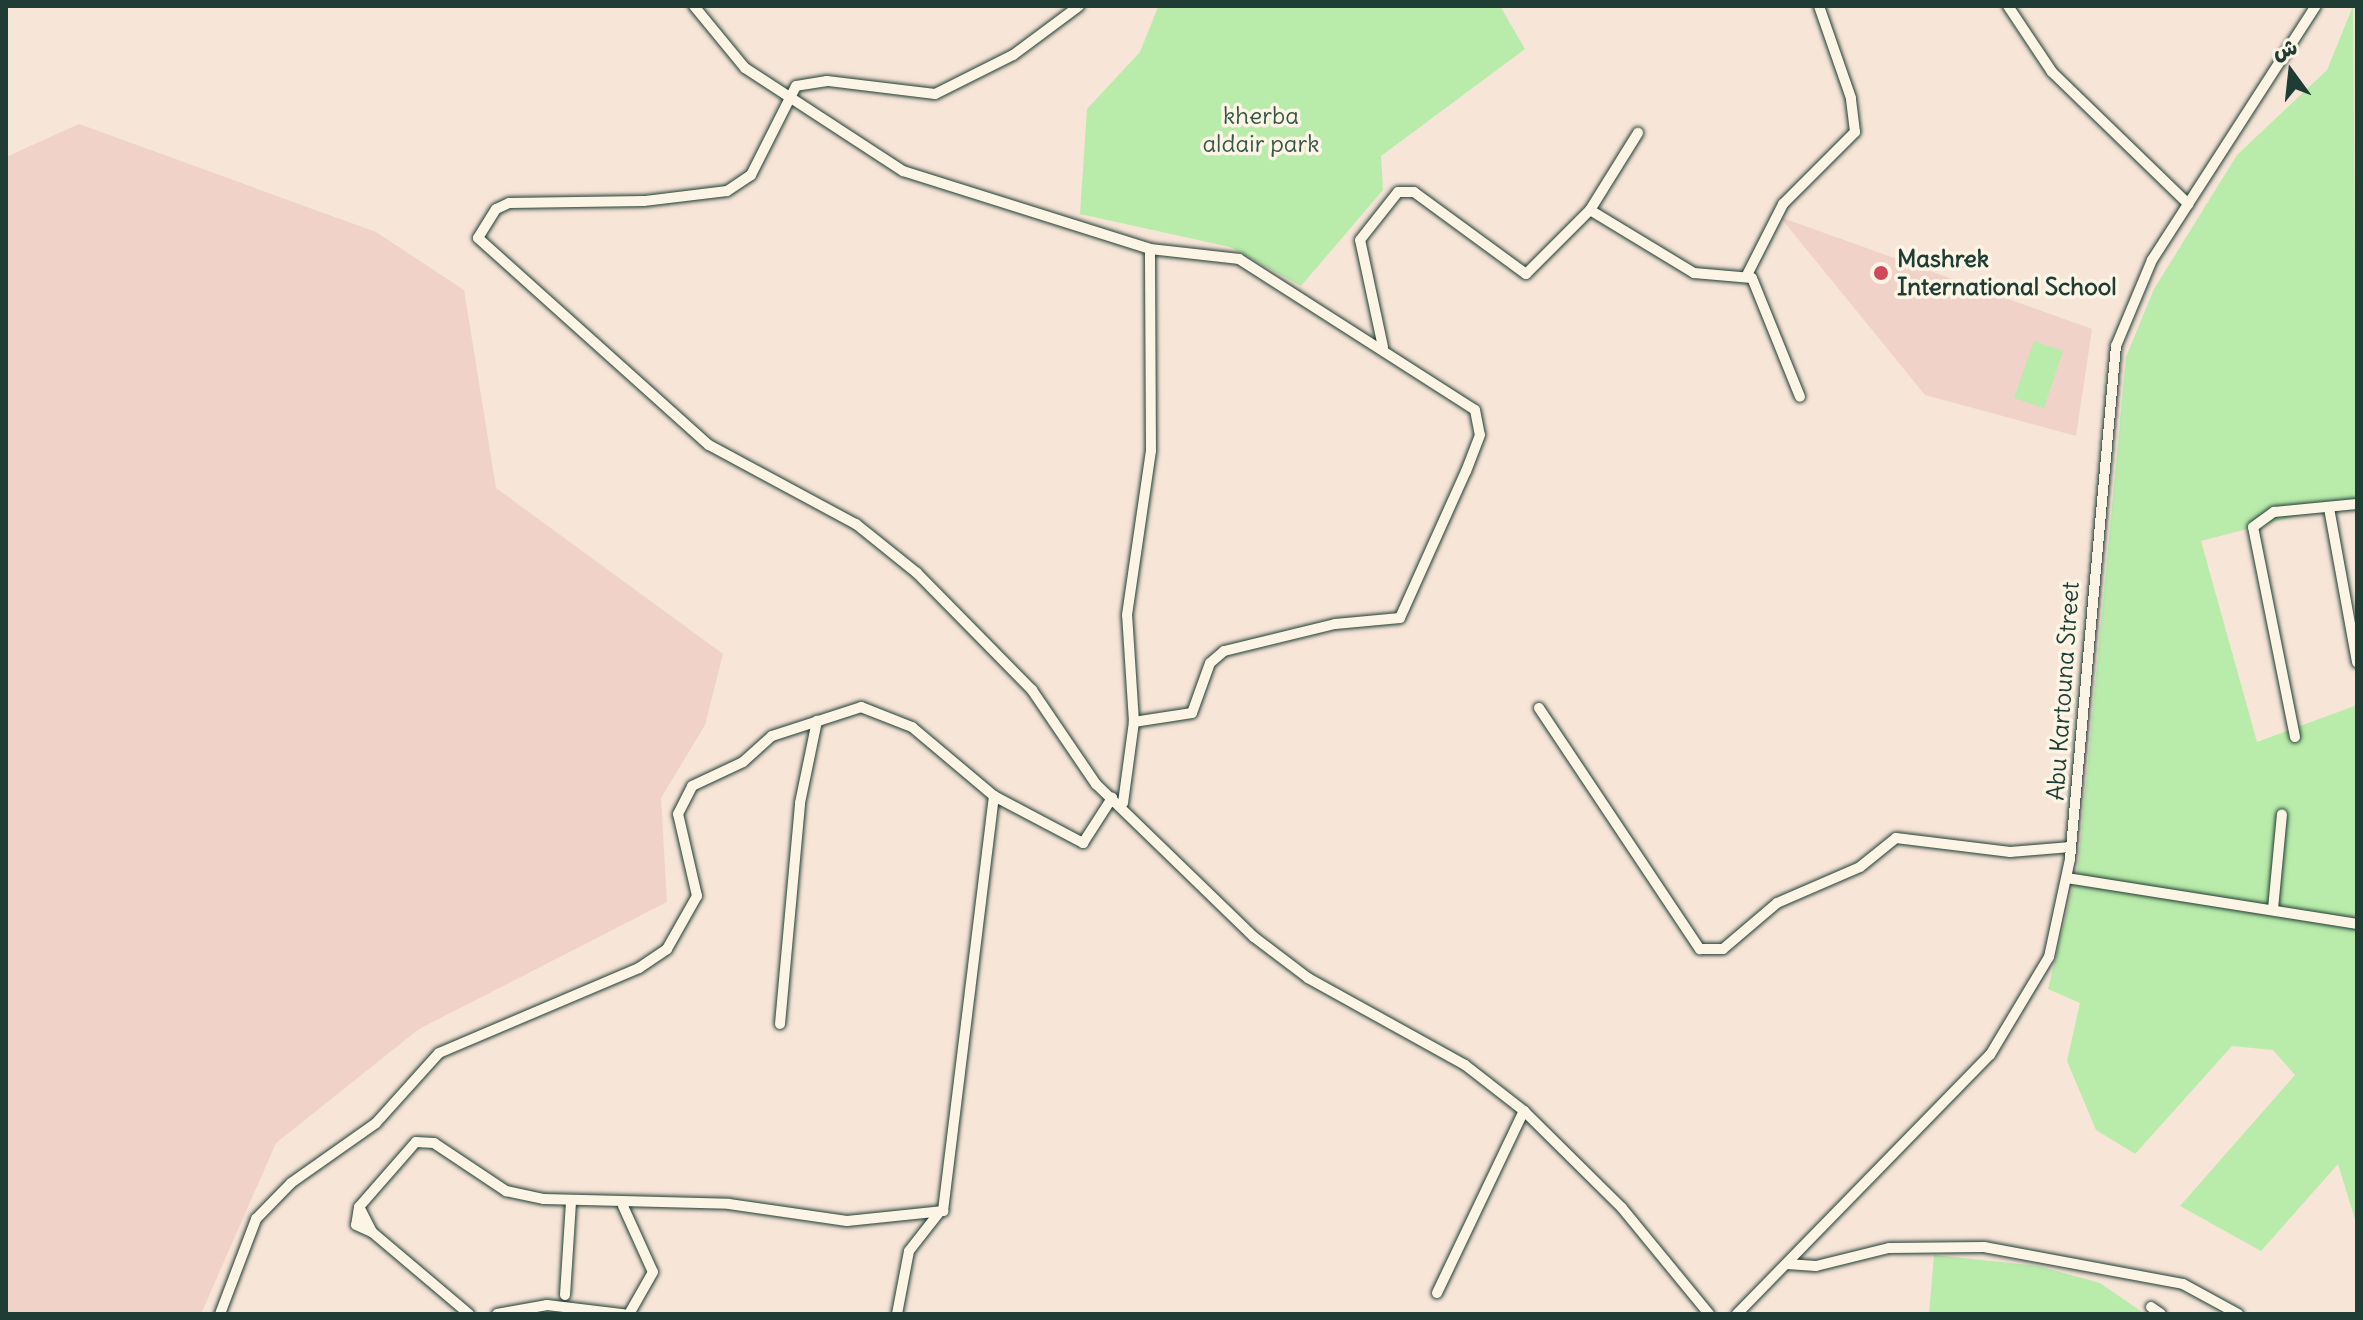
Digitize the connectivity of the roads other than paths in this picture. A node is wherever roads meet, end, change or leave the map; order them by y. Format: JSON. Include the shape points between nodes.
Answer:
{"nodes":[{"id":1,"x":694,"y":6,"type":"edge"},
{"id":2,"x":1079,"y":6,"type":"edge"},
{"id":3,"x":1819,"y":6,"type":"edge"},
{"id":4,"x":2008,"y":6,"type":"edge"},
{"id":5,"x":2316,"y":6,"type":"edge"},
{"id":6,"x":787,"y":97,"type":"junction"},
{"id":7,"x":1638,"y":133,"type":"dead end"},
{"id":8,"x":2188,"y":204,"type":"junction"},
{"id":9,"x":1590,"y":210,"type":"junction"},
{"id":10,"x":1150,"y":249,"type":"junction"},
{"id":11,"x":1747,"y":275,"type":"junction"},
{"id":12,"x":1383,"y":347,"type":"junction"},
{"id":13,"x":1800,"y":397,"type":"dead end"},
{"id":14,"x":2357,"y":504,"type":"edge"},
{"id":15,"x":2329,"y":508,"type":"junction"},
{"id":16,"x":2352,"y":600,"type":"edge"},
{"id":17,"x":2357,"y":662,"type":"edge"},
{"id":18,"x":1539,"y":708,"type":"dead end"},
{"id":19,"x":817,"y":721,"type":"junction"},
{"id":20,"x":1134,"y":722,"type":"junction"},
{"id":21,"x":2295,"y":737,"type":"dead end"},
{"id":22,"x":994,"y":796,"type":"junction"},
{"id":23,"x":1117,"y":800,"type":"junction"},
{"id":24,"x":2282,"y":814,"type":"dead end"},
{"id":25,"x":2071,"y":847,"type":"junction"},
{"id":26,"x":2067,"y":878,"type":"junction"},
{"id":27,"x":2273,"y":909,"type":"junction"},
{"id":28,"x":2357,"y":924,"type":"edge"},
{"id":29,"x":780,"y":1024,"type":"dead end"},
{"id":30,"x":1524,"y":1111,"type":"junction"},
{"id":31,"x":571,"y":1202,"type":"junction"},
{"id":32,"x":623,"y":1206,"type":"junction"},
{"id":33,"x":938,"y":1214,"type":"junction"},
{"id":34,"x":1787,"y":1264,"type":"junction"},
{"id":35,"x":1437,"y":1293,"type":"dead end"},
{"id":36,"x":565,"y":1295,"type":"dead end"},
{"id":37,"x":2151,"y":1307,"type":"dead end"},
{"id":38,"x":2222,"y":1310,"type":"edge"},
{"id":39,"x":220,"y":1314,"type":"edge"},
{"id":40,"x":469,"y":1314,"type":"edge"},
{"id":41,"x":497,"y":1314,"type":"edge"},
{"id":42,"x":623,"y":1314,"type":"edge"},
{"id":43,"x":629,"y":1314,"type":"edge"},
{"id":44,"x":897,"y":1314,"type":"edge"},
{"id":45,"x":1709,"y":1314,"type":"edge"},
{"id":46,"x":1737,"y":1314,"type":"edge"},
{"id":47,"x":2161,"y":1314,"type":"edge"},
{"id":48,"x":2238,"y":1314,"type":"edge"}],
"edges":[{"from":1,"to":6,"type":"street","via":[[727,51]]},
{"from":2,"to":6,"type":"street","via":[[1013,55],[935,94],[815,81]]},
{"from":3,"to":11,"type":"street","via":[[1851,98],[1855,132],[1783,204]]},
{"from":4,"to":8,"type":"street","via":[[2052,72]]},
{"from":5,"to":8,"type":"street","name":"Abu Kartouna Street"},
{"from":6,"to":10,"type":"street","via":[[903,171]]},
{"from":6,"to":23,"type":"street","via":[[741,185],[670,200],[509,203],[496,209],[478,238],[709,445],[856,524],[917,573],[1010,664]]},
{"from":7,"to":9,"type":"street"},
{"from":8,"to":25,"type":"street","name":"Abu Kartouna Street","via":[[2133,298],[2113,359]]},
{"from":9,"to":11,"type":"street","via":[[1694,273]]},
{"from":9,"to":12,"type":"street","via":[[1536,269],[1517,274],[1414,192],[1398,192],[1360,240]]},
{"from":10,"to":12,"type":"street","via":[[1239,259]]},
{"from":10,"to":20,"type":"street","via":[[1151,451],[1126,626]]},
{"from":11,"to":13,"type":"street"},
{"from":12,"to":20,"type":"street","via":[[1460,397],[1480,422],[1466,471],[1400,618],[1335,624],[1224,651],[1210,663],[1192,713]]},
{"from":14,"to":15,"type":"street"},
{"from":15,"to":16,"type":"street"},
{"from":15,"to":21,"type":"street","via":[[2274,512],[2253,527]]},
{"from":16,"to":17,"type":"street"},
{"from":18,"to":25,"type":"street","via":[[1700,949],[1723,949],[1777,903],[1860,867],[1896,838],[2010,852]]},
{"from":19,"to":22,"type":"street","via":[[861,707],[896,717]]},
{"from":19,"to":29,"type":"street","via":[[800,803]]},
{"from":19,"to":39,"type":"street","via":[[772,736],[680,799],[698,891],[667,949],[639,968],[439,1053],[369,1129],[291,1183],[256,1219]]},
{"from":20,"to":23,"type":"street"},
{"from":22,"to":23,"type":"street","via":[[1083,843]]},
{"from":22,"to":33,"type":"street","via":[[955,1156]]},
{"from":23,"to":30,"type":"street","via":[[1270,951],[1465,1065]]},
{"from":24,"to":27,"type":"street"},
{"from":25,"to":26,"type":"street","name":"Abu Kartouna Street"},
{"from":26,"to":27,"type":"street"},
{"from":26,"to":34,"type":"street","name":"Abu Kartouna Street","via":[[2049,957],[2007,1033]]},
{"from":27,"to":28,"type":"street"},
{"from":30,"to":35,"type":"street"},
{"from":30,"to":45,"type":"street","via":[[1622,1208]]},
{"from":31,"to":32,"type":"street"},
{"from":31,"to":36,"type":"street"},
{"from":31,"to":40,"type":"street","via":[[506,1191],[422,1141],[395,1157],[359,1207],[372,1232]]},
{"from":32,"to":33,"type":"street","via":[[729,1204],[847,1221]]},
{"from":32,"to":43,"type":"street","via":[[653,1272]]},
{"from":33,"to":44,"type":"street","via":[[909,1251]]},
{"from":34,"to":38,"type":"street","via":[[1816,1266],[1889,1248],[1984,1247],[2183,1284]]},
{"from":34,"to":46,"type":"street","name":"Abu Kartouna Street"},
{"from":37,"to":47,"type":"street"},
{"from":38,"to":48,"type":"street"},
{"from":41,"to":42,"type":"street","via":[[547,1305]]}]}
